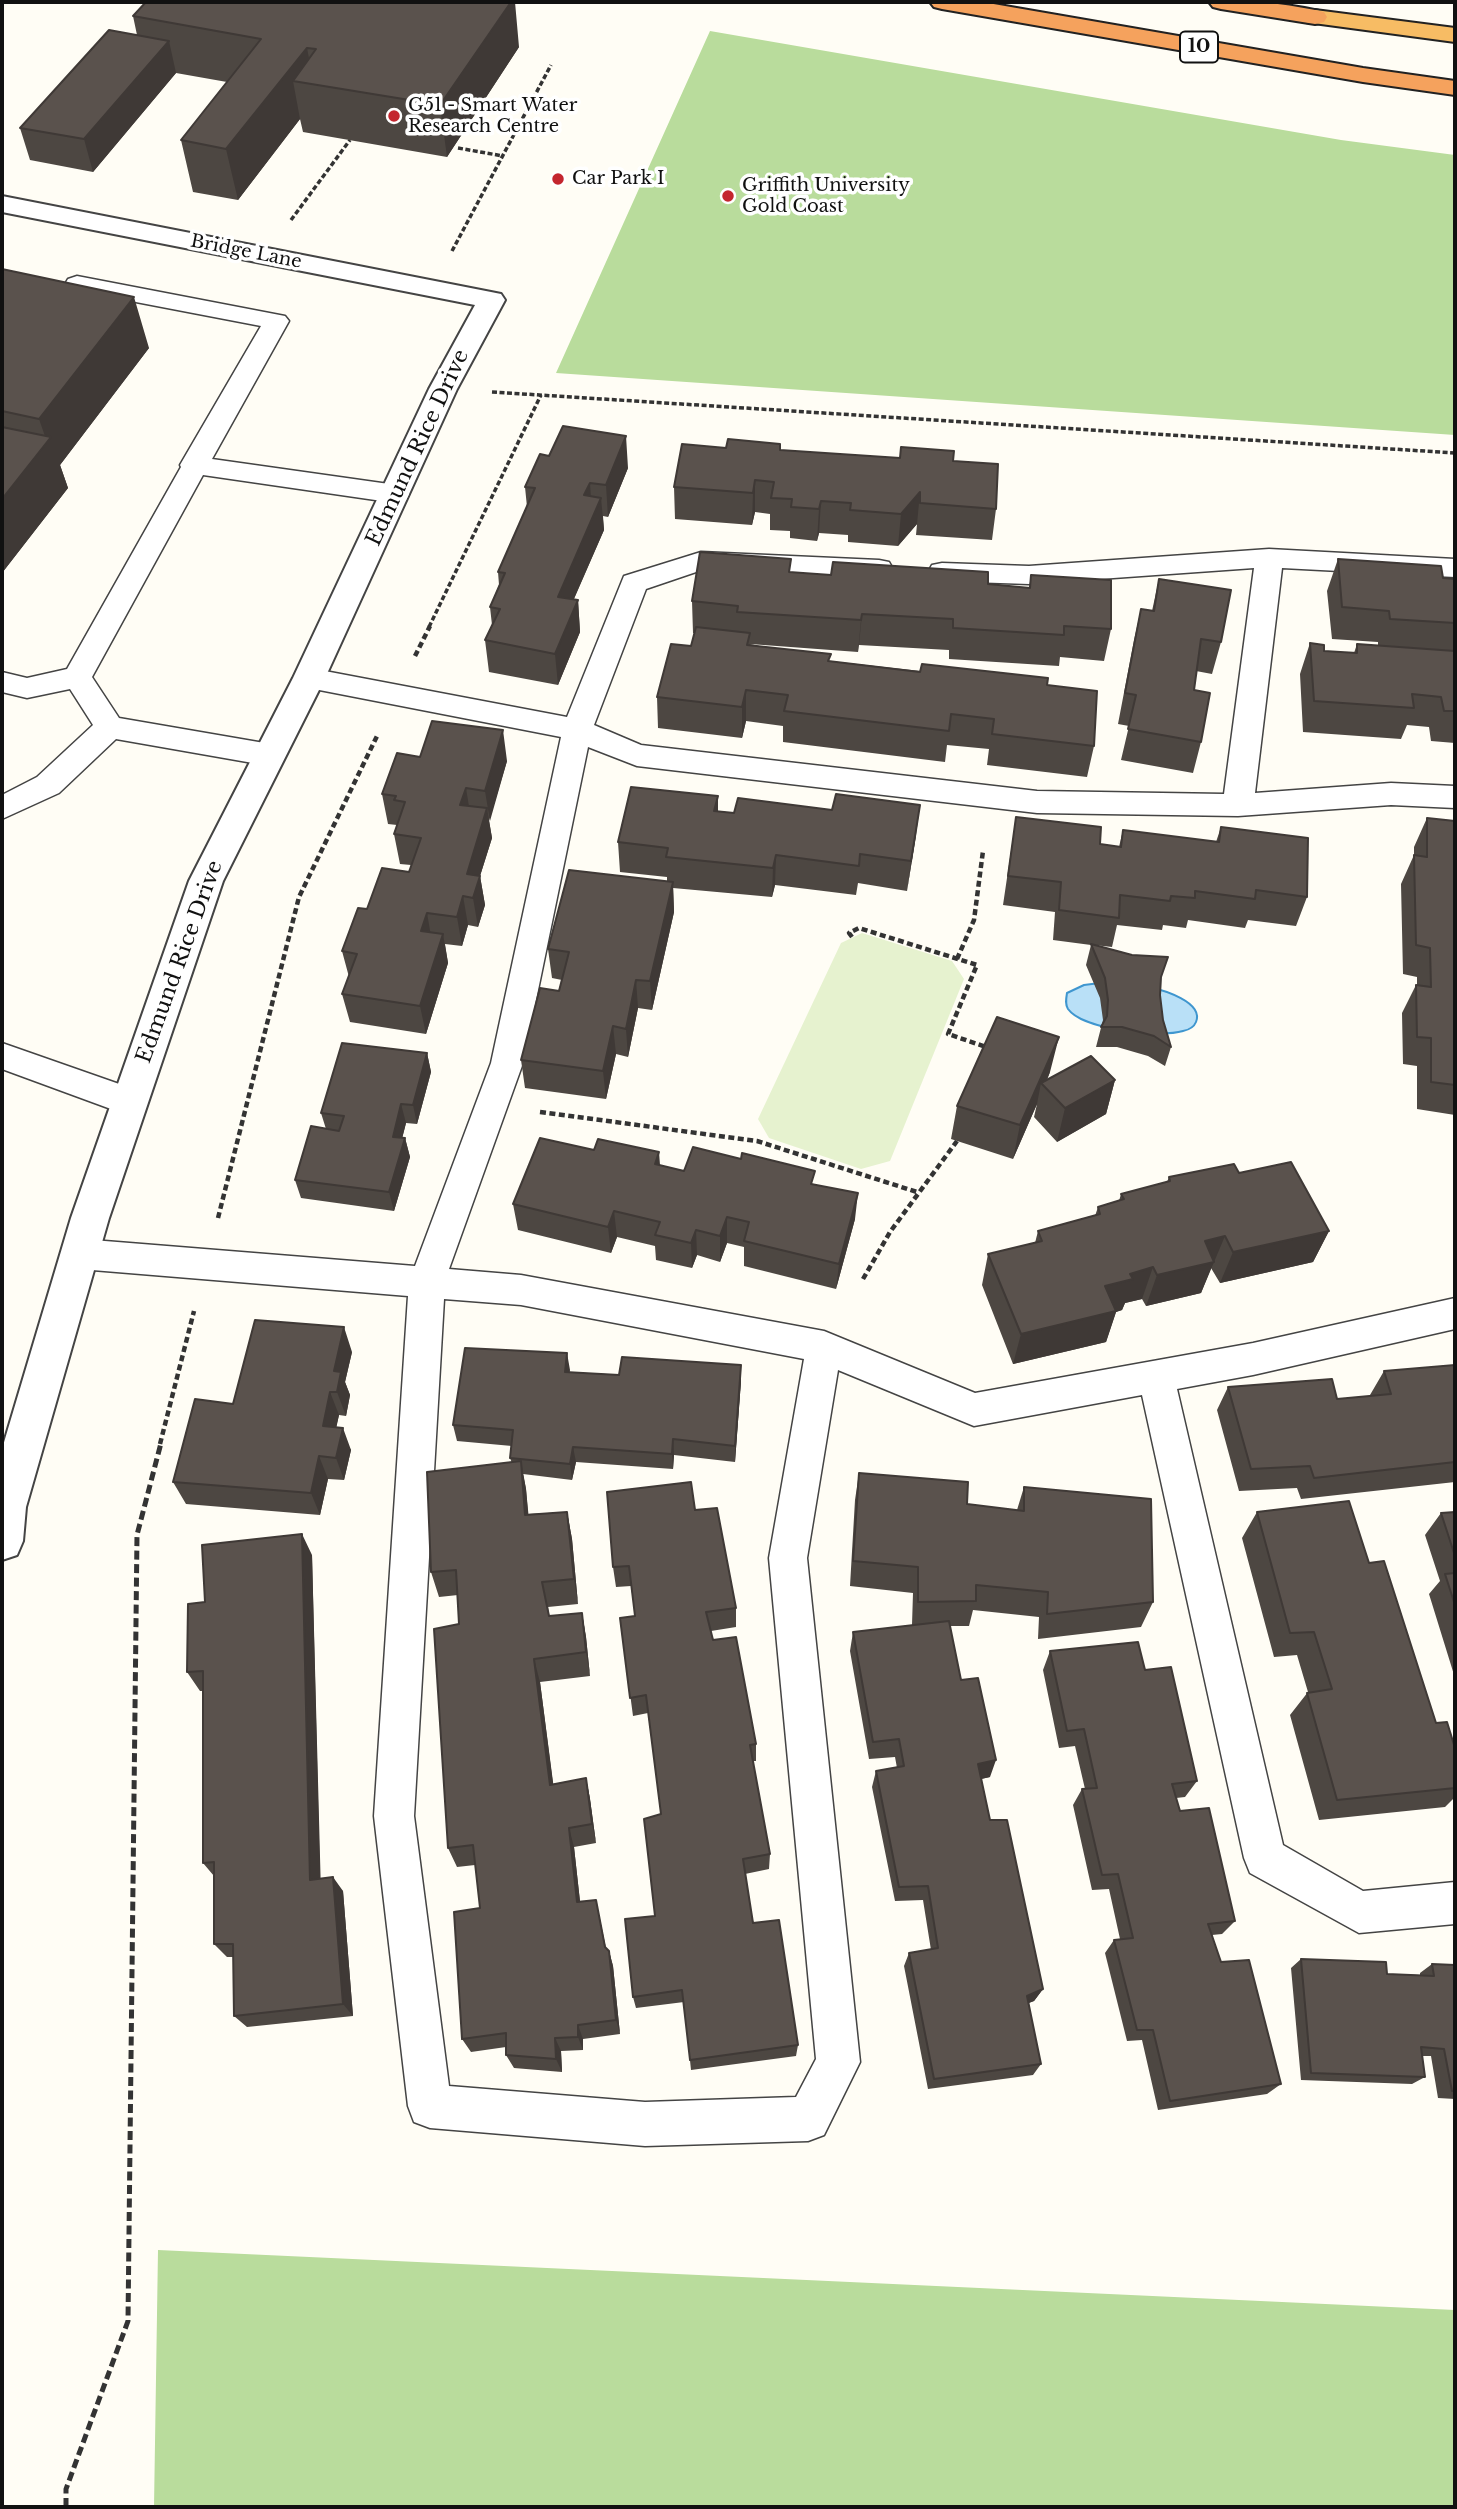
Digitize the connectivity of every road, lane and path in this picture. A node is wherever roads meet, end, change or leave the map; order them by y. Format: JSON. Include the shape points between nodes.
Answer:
{"nodes":[{"id":1,"x":942,"y":2,"type":"edge"},
{"id":2,"x":1221,"y":2,"type":"edge"},
{"id":3,"x":1315,"y":17,"type":"joint"},
{"id":4,"x":1455,"y":35,"type":"edge"},
{"id":5,"x":551,"y":65,"type":"dead end"},
{"id":6,"x":1455,"y":88,"type":"edge"},
{"id":7,"x":350,"y":140,"type":"edge"},
{"id":8,"x":458,"y":148,"type":"dead end"},
{"id":9,"x":503,"y":156,"type":"junction"},
{"id":10,"x":2,"y":204,"type":"edge"},
{"id":11,"x":290,"y":220,"type":"dead end"},
{"id":12,"x":452,"y":252,"type":"dead end"},
{"id":13,"x":77,"y":284,"type":"edge"},
{"id":14,"x":491,"y":300,"type":"joint"},
{"id":15,"x":480,"y":392,"type":"dead end"},
{"id":16,"x":541,"y":395,"type":"junction"},
{"id":17,"x":1455,"y":453,"type":"edge"},
{"id":18,"x":193,"y":465,"type":"junction"},
{"id":19,"x":396,"y":494,"type":"junction"},
{"id":20,"x":1269,"y":558,"type":"junction"},
{"id":21,"x":1455,"y":568,"type":"edge"},
{"id":22,"x":77,"y":677,"type":"junction"},
{"id":23,"x":309,"y":678,"type":"junction"},
{"id":24,"x":2,"y":682,"type":"edge"},
{"id":25,"x":396,"y":695,"type":"junction"},
{"id":26,"x":110,"y":727,"type":"junction"},
{"id":27,"x":577,"y":730,"type":"junction"},
{"id":28,"x":270,"y":755,"type":"junction"},
{"id":29,"x":1455,"y":797,"type":"edge"},
{"id":30,"x":1238,"y":805,"type":"junction"},
{"id":31,"x":2,"y":808,"type":"edge"},
{"id":32,"x":983,"y":852,"type":"dead end"},
{"id":33,"x":852,"y":937,"type":"dead end"},
{"id":34,"x":957,"y":959,"type":"junction"},
{"id":35,"x":995,"y":1049,"type":"edge"},
{"id":36,"x":2,"y":1056,"type":"edge"},
{"id":37,"x":130,"y":1102,"type":"junction"},
{"id":38,"x":491,"y":1105,"type":"junction"},
{"id":39,"x":957,"y":1141,"type":"dead end"},
{"id":40,"x":917,"y":1192,"type":"junction"},
{"id":41,"x":80,"y":1254,"type":"junction"},
{"id":42,"x":206,"y":1264,"type":"junction"},
{"id":43,"x":863,"y":1279,"type":"dead end"},
{"id":44,"x":427,"y":1282,"type":"junction"},
{"id":45,"x":1455,"y":1313,"type":"edge"},
{"id":46,"x":824,"y":1347,"type":"junction"},
{"id":47,"x":1156,"y":1378,"type":"junction"},
{"id":48,"x":2,"y":1541,"type":"edge"},
{"id":49,"x":1455,"y":1903,"type":"edge"},
{"id":50,"x":66,"y":2507,"type":"edge"}],
"edges":[{"from":1,"to":6,"type":"highway","number":"10"},
{"from":2,"to":3,"type":"highway","number":"10"},
{"from":3,"to":4,"type":"highway","number":"10"},
{"from":5,"to":9,"type":"path"},
{"from":7,"to":11,"type":"path"},
{"from":8,"to":9,"type":"path"},
{"from":9,"to":12,"type":"path"},
{"from":10,"to":14,"type":"street","name":"Bridge Lane"},
{"from":13,"to":18,"type":"lane","via":[[276,321]]},
{"from":14,"to":19,"type":"street","name":"Edmund Rice Drive","via":[[443,389]]},
{"from":15,"to":16,"type":"path"},
{"from":16,"to":17,"type":"path"},
{"from":16,"to":25,"type":"path"},
{"from":18,"to":19,"type":"lane"},
{"from":18,"to":22,"type":"lane"},
{"from":19,"to":23,"type":"street","name":"Edmund Rice Drive"},
{"from":20,"to":21,"type":"lane"},
{"from":20,"to":27,"type":"lane","via":[[1029,575],[701,561],[634,583]]},
{"from":20,"to":30,"type":"lane"},
{"from":22,"to":24,"type":"lane","via":[[27,688]]},
{"from":22,"to":26,"type":"lane"},
{"from":23,"to":25,"type":"lane"},
{"from":23,"to":28,"type":"street","name":"Edmund Rice Drive"},
{"from":25,"to":27,"type":"lane"},
{"from":25,"to":42,"type":"path","via":[[299,897]]},
{"from":26,"to":28,"type":"lane"},
{"from":26,"to":31,"type":"lane","via":[[48,785]]},
{"from":27,"to":30,"type":"lane","via":[[638,755],[1037,802]]},
{"from":27,"to":38,"type":"lane","via":[[507,1063]]},
{"from":28,"to":37,"type":"street","name":"Edmund Rice Drive","via":[[206,881]]},
{"from":29,"to":30,"type":"lane","via":[[1391,794]]},
{"from":32,"to":34,"type":"path","via":[[980,904]]},
{"from":33,"to":34,"type":"path","via":[[849,933],[859,928]]},
{"from":34,"to":35,"type":"path","via":[[977,965],[948,1034]]},
{"from":36,"to":37,"type":"lane"},
{"from":37,"to":41,"type":"street","name":"Edmund Rice Drive"},
{"from":38,"to":40,"type":"path","via":[[757,1141]]},
{"from":38,"to":44,"type":"lane"},
{"from":39,"to":40,"type":"path"},
{"from":40,"to":43,"type":"path"},
{"from":41,"to":42,"type":"lane"},
{"from":41,"to":48,"type":"street","name":"Edmund Rice Drive","via":[[5,1507]]},
{"from":42,"to":44,"type":"lane"},
{"from":42,"to":50,"type":"path","via":[[137,1535],[128,2321],[66,2489]]},
{"from":44,"to":46,"type":"lane","via":[[521,1290]]},
{"from":44,"to":46,"type":"lane","via":[[394,1816],[430,2106],[645,2124],[808,2119],[838,2062],[788,1558]]},
{"from":45,"to":47,"type":"lane"},
{"from":46,"to":47,"type":"lane","via":[[974,1410]]},
{"from":47,"to":49,"type":"lane","via":[[1265,1858],[1359,1912]]}]}
